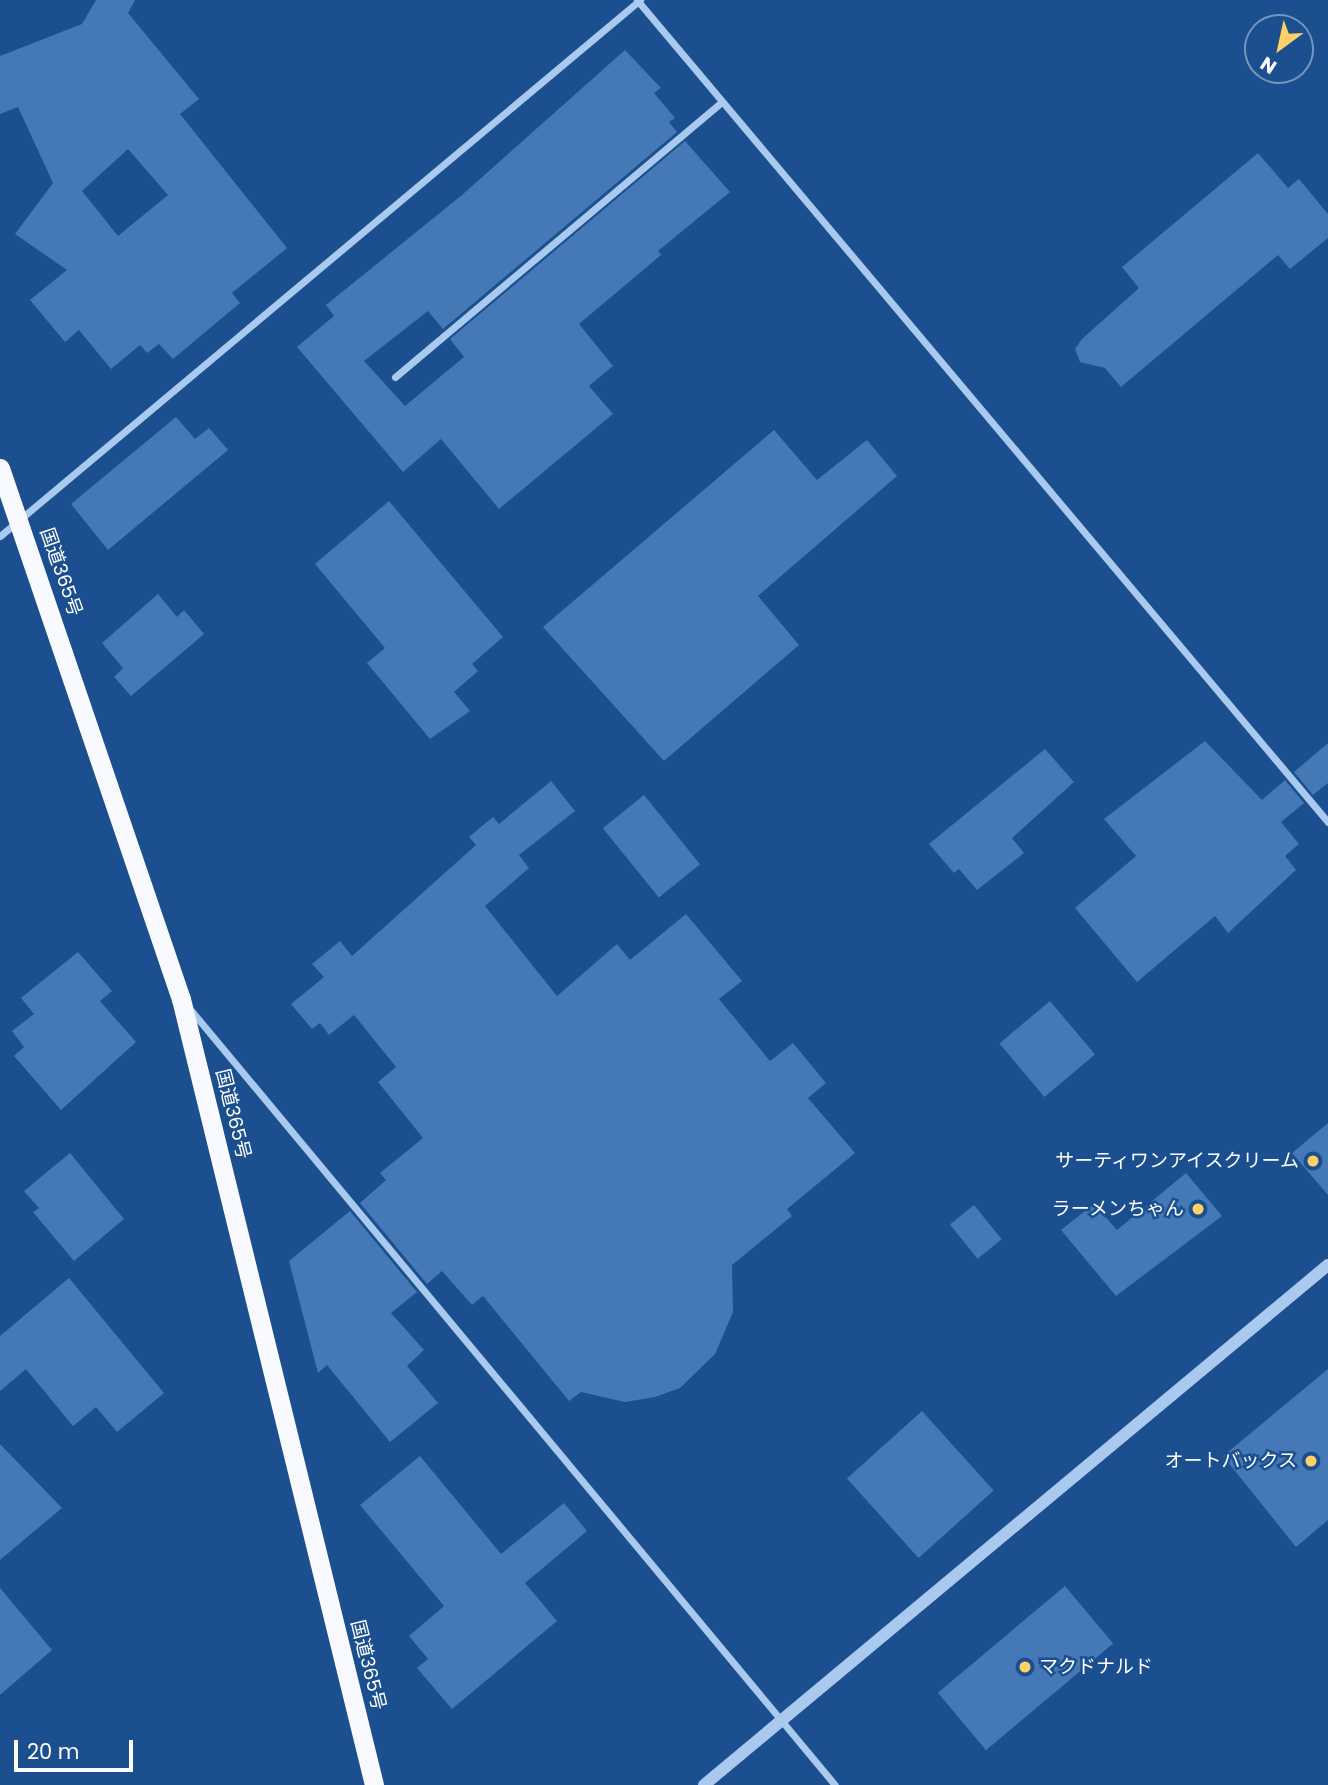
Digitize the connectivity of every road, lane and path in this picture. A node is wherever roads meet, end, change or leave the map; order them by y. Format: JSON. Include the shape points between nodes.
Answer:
{"nodes":[{"id":1,"x":639,"y":1,"type":"edge"},
{"id":2,"x":722,"y":102,"type":"junction"},
{"id":3,"x":395,"y":377,"type":"dead end"},
{"id":4,"x":0,"y":468,"type":"edge"},
{"id":5,"x":19,"y":520,"type":"junction"},
{"id":6,"x":0,"y":536,"type":"edge"},
{"id":7,"x":1328,"y":822,"type":"edge"},
{"id":8,"x":181,"y":999,"type":"junction"},
{"id":9,"x":1328,"y":1265,"type":"edge"},
{"id":10,"x":783,"y":1723,"type":"junction"},
{"id":11,"x":374,"y":1785,"type":"edge"},
{"id":12,"x":704,"y":1785,"type":"edge"},
{"id":13,"x":835,"y":1785,"type":"edge"}],
"edges":[{"from":1,"to":2,"type":"street"},
{"from":1,"to":5,"type":"street"},
{"from":2,"to":3,"type":"street"},
{"from":2,"to":7,"type":"street"},
{"from":4,"to":5,"type":"highway","name":"国道365号"},
{"from":5,"to":6,"type":"street"},
{"from":5,"to":8,"type":"highway","name":"国道365号"},
{"from":8,"to":10,"type":"street"},
{"from":8,"to":11,"type":"highway","name":"国道365号"},
{"from":9,"to":10,"type":"street"},
{"from":10,"to":12,"type":"street"},
{"from":10,"to":13,"type":"street"}]}
